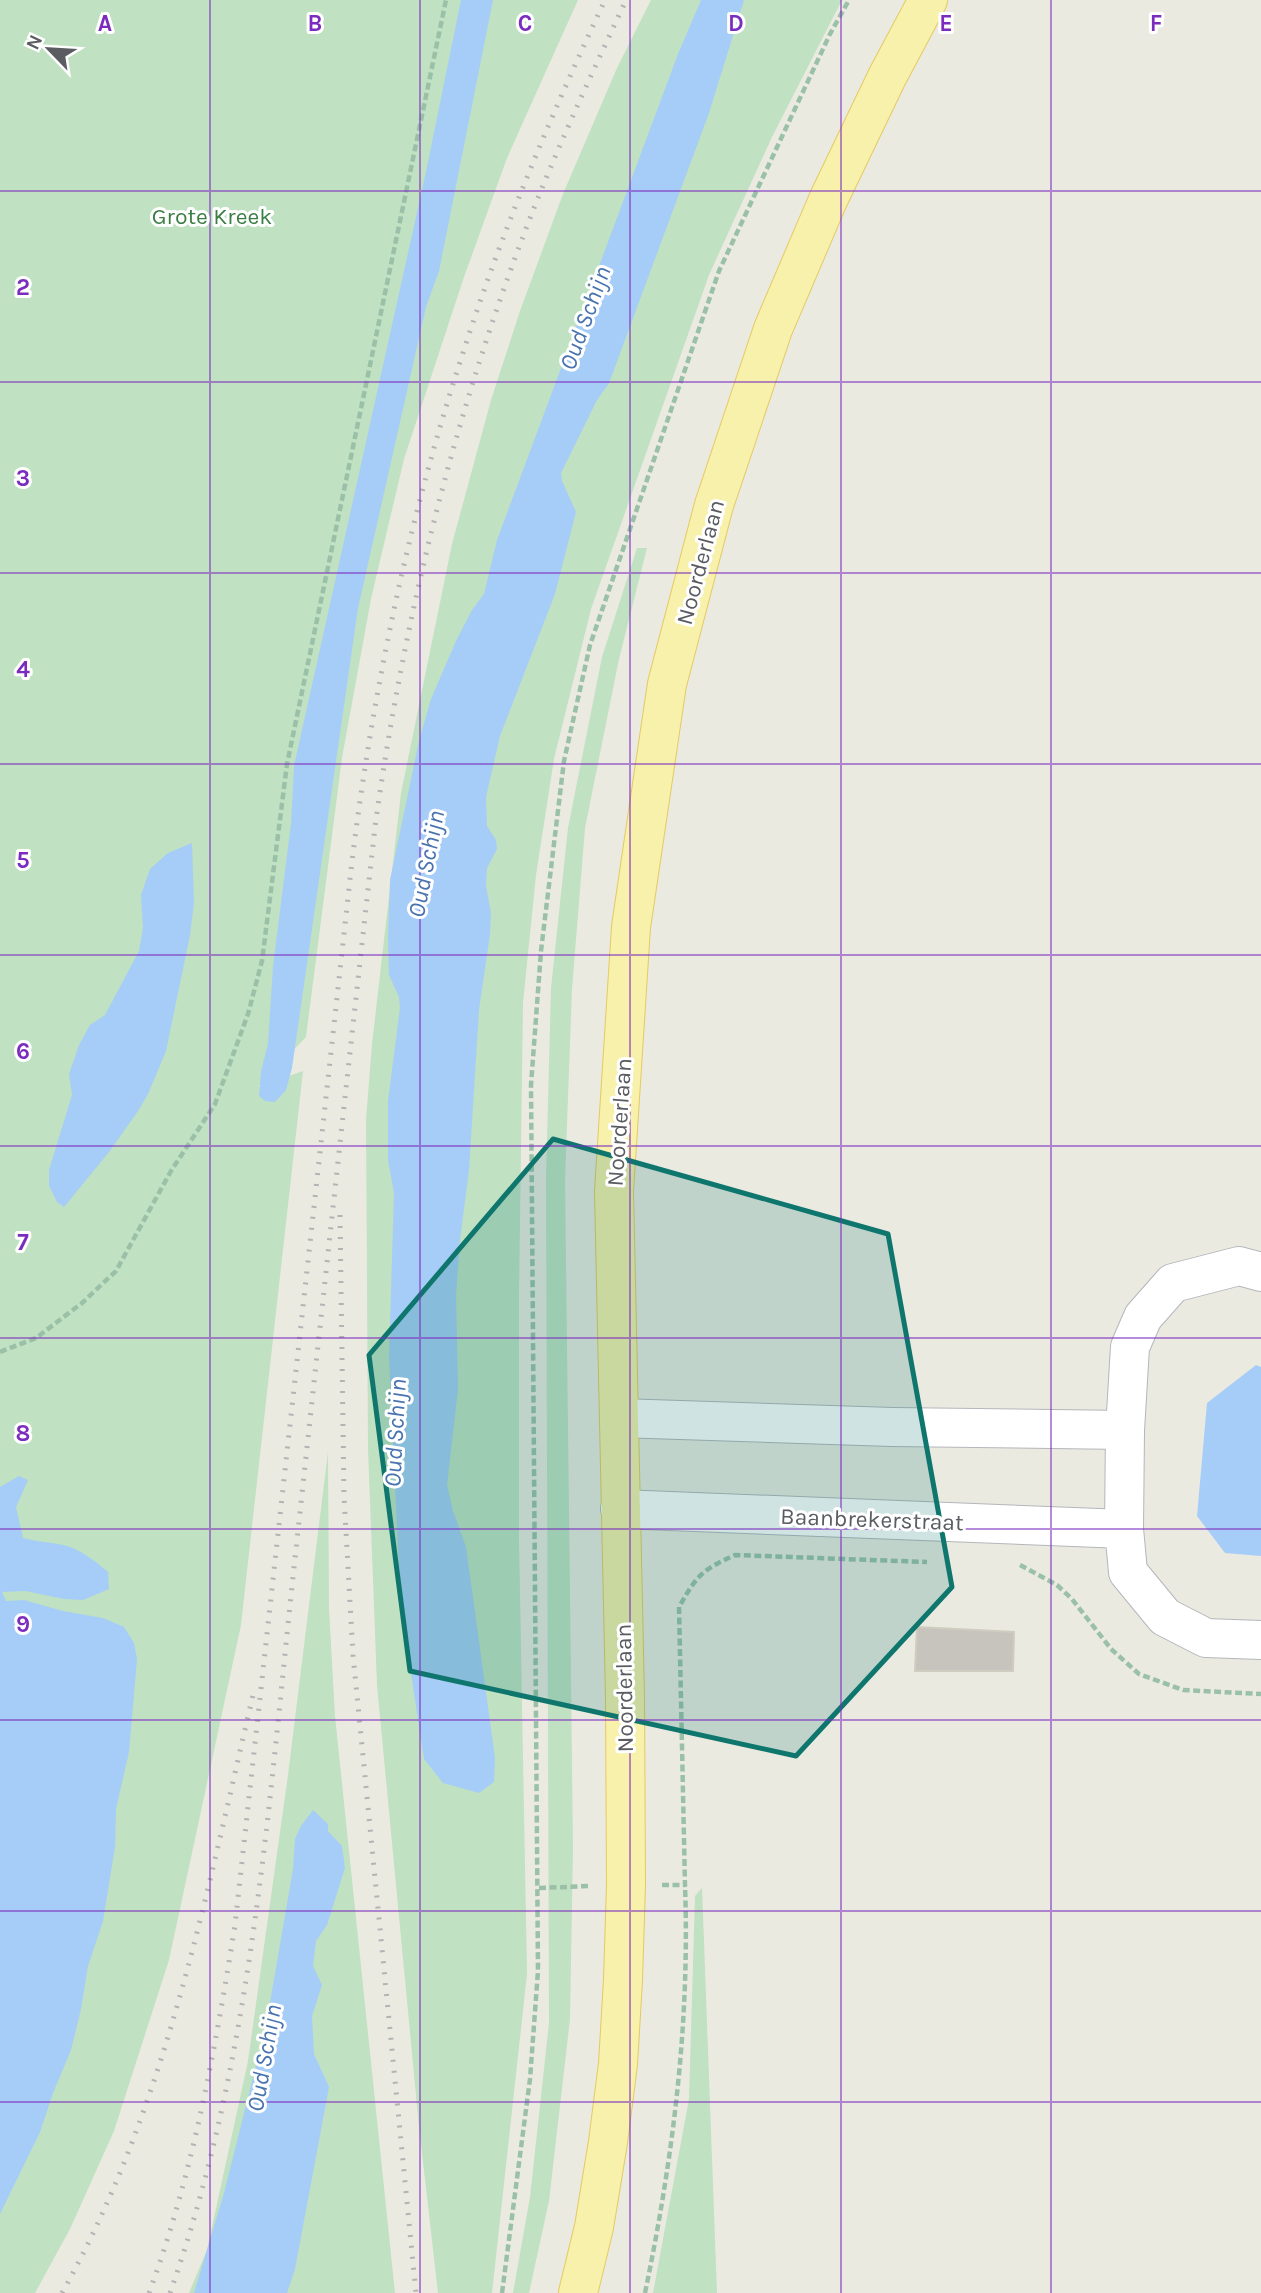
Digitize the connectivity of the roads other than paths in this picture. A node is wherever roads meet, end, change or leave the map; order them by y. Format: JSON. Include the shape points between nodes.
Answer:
{"nodes":[{"id":1,"x":928,"y":0,"type":"edge"},
{"id":2,"x":1261,"y":1272,"type":"edge"},
{"id":3,"x":619,"y":1418,"type":"junction"},
{"id":4,"x":1125,"y":1430,"type":"junction"},
{"id":5,"x":620,"y":1509,"type":"junction"},
{"id":6,"x":1124,"y":1529,"type":"junction"},
{"id":7,"x":1261,"y":1640,"type":"edge"},
{"id":8,"x":578,"y":2293,"type":"edge"}],
"edges":[{"from":1,"to":3,"type":"main road","name":"Noorderlaan","via":[[828,200],[773,329],[714,505],[667,684],[631,927],[614,1191]]},
{"from":2,"to":4,"type":"lane","via":[[1239,1266],[1173,1283],[1143,1317],[1130,1347]]},
{"from":3,"to":4,"type":"lane"},
{"from":3,"to":5,"type":"main road","name":"Noorderlaan"},
{"from":4,"to":6,"type":"lane"},
{"from":5,"to":6,"type":"lane","name":"Baanbrekerstraat"},
{"from":5,"to":8,"type":"main road","name":"Noorderlaan","via":[[626,1885],[618,2063],[594,2227]]},
{"from":6,"to":7,"type":"lane","via":[[1128,1572],[1165,1617],[1206,1638]]}]}
